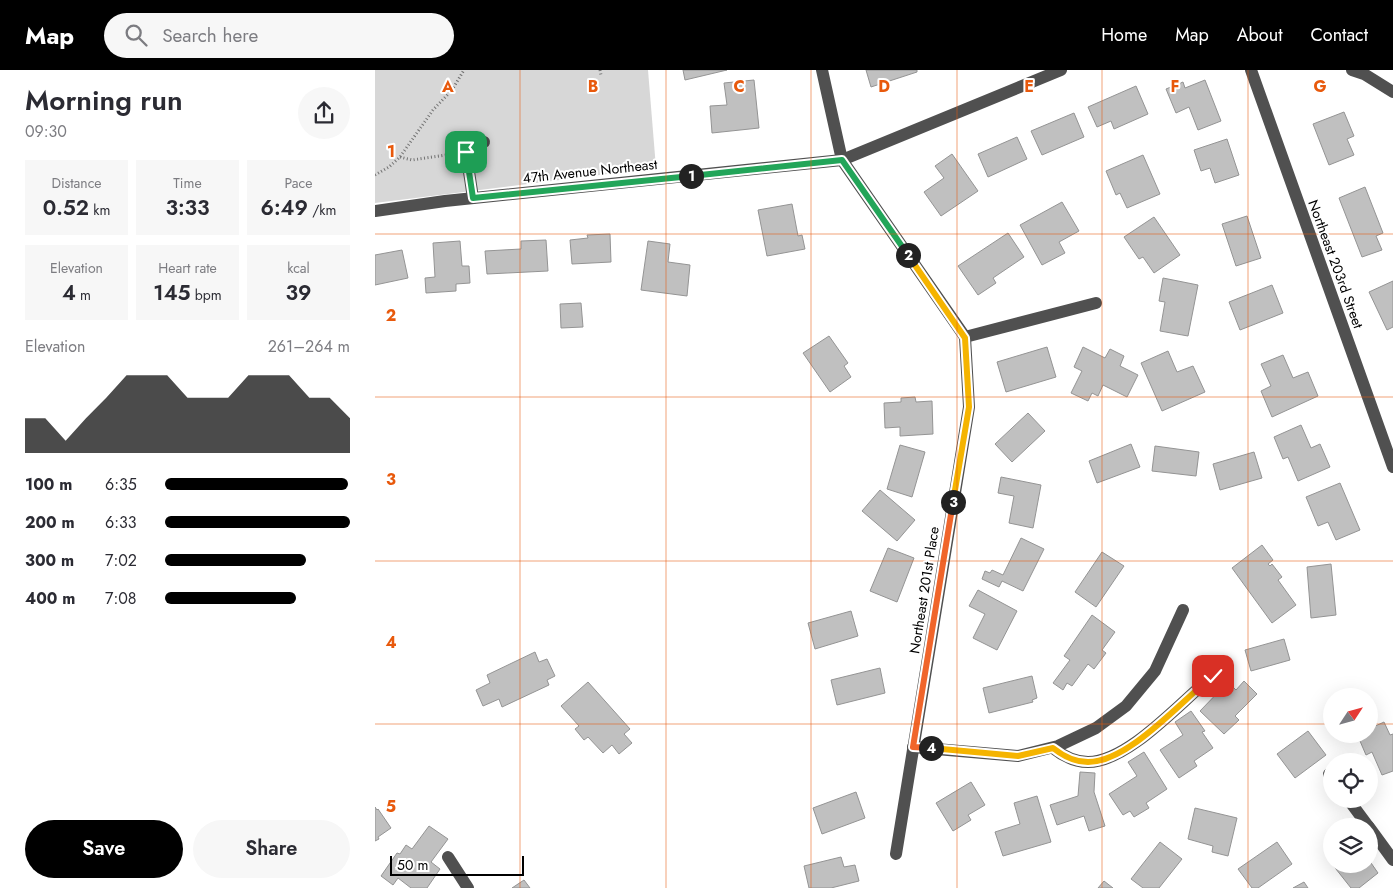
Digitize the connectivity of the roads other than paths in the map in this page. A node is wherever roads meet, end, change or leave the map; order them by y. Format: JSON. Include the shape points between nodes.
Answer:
{"nodes":[{"id":1,"x":822,"y":70,"type":"edge"},
{"id":2,"x":1061,"y":70,"type":"edge"},
{"id":3,"x":1251,"y":70,"type":"edge"},
{"id":4,"x":1352,"y":70,"type":"edge"},
{"id":5,"x":1393,"y":92,"type":"edge"},
{"id":6,"x":483,"y":142,"type":"dead end"},
{"id":7,"x":842,"y":160,"type":"junction"},
{"id":8,"x":473,"y":198,"type":"junction"},
{"id":9,"x":375,"y":211,"type":"edge"},
{"id":10,"x":1096,"y":303,"type":"dead end"},
{"id":11,"x":965,"y":338,"type":"junction"},
{"id":12,"x":1393,"y":467,"type":"edge"},
{"id":13,"x":1183,"y":610,"type":"dead end"},
{"id":14,"x":1226,"y":669,"type":"dead end"},
{"id":15,"x":913,"y":747,"type":"junction"},
{"id":16,"x":1053,"y":748,"type":"junction"},
{"id":17,"x":1378,"y":840,"type":"edge"},
{"id":18,"x":896,"y":854,"type":"dead end"},
{"id":19,"x":448,"y":856,"type":"dead end"},
{"id":20,"x":1393,"y":860,"type":"edge"},
{"id":21,"x":468,"y":888,"type":"edge"}],
"edges":[{"from":1,"to":7,"type":"street"},
{"from":2,"to":7,"type":"street","name":"47th Avenue Northeast"},
{"from":3,"to":12,"type":"street","name":"Northeast 203rd Street"},
{"from":4,"to":5,"type":"street"},
{"from":6,"to":8,"type":"street","via":[[466,152]]},
{"from":7,"to":8,"type":"street","name":"47th Avenue Northeast"},
{"from":7,"to":11,"type":"street"},
{"from":8,"to":9,"type":"street","name":"47th Avenue Northeast"},
{"from":10,"to":11,"type":"street"},
{"from":11,"to":15,"type":"street","name":"Northeast 201st Place","via":[[969,407]]},
{"from":13,"to":16,"type":"street","via":[[1155,671],[1127,706],[1097,728]]},
{"from":14,"to":16,"type":"street","via":[[1213,676],[1145,736],[1116,755],[1087,762],[1066,758]]},
{"from":15,"to":16,"type":"street","via":[[1018,756]]},
{"from":15,"to":18,"type":"street","name":"Northeast 201st Place"},
{"from":17,"to":20,"type":"street"},
{"from":19,"to":21,"type":"street"}]}
